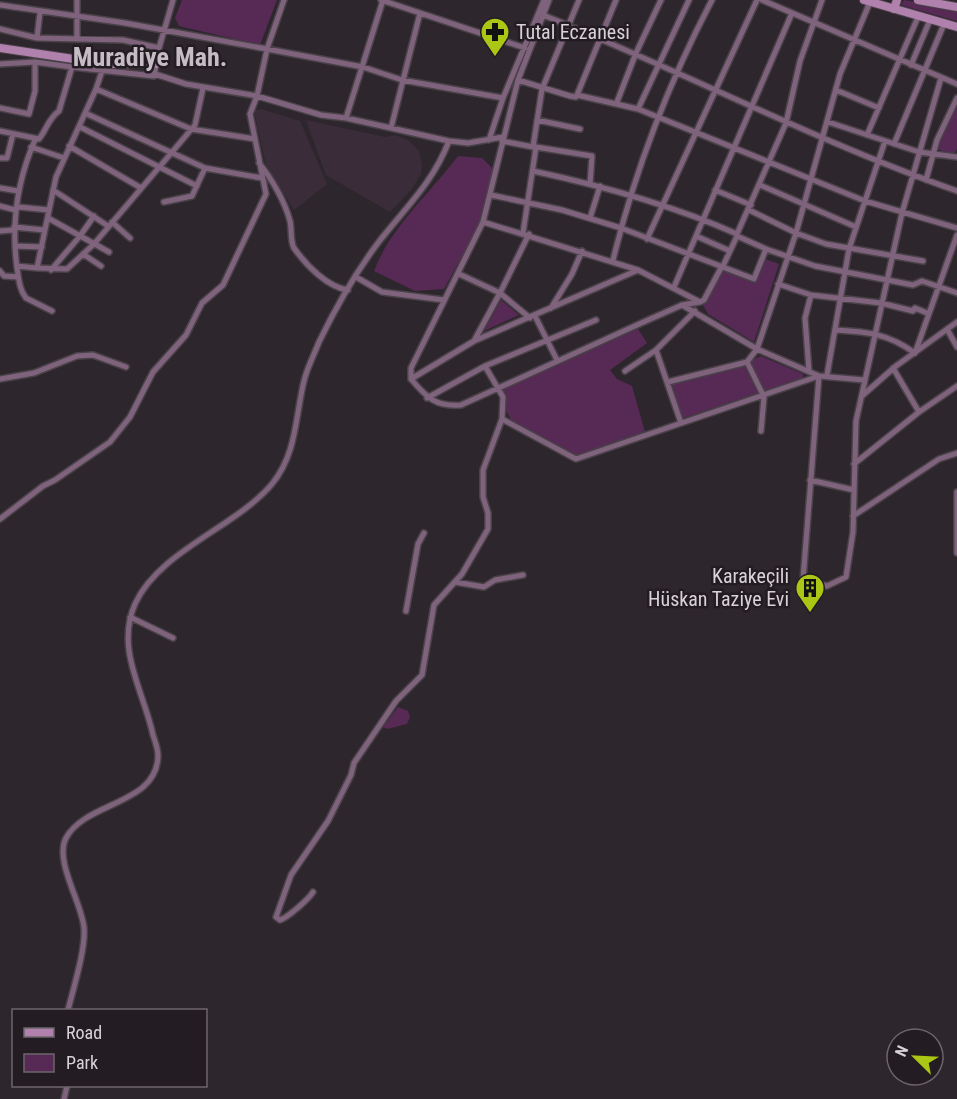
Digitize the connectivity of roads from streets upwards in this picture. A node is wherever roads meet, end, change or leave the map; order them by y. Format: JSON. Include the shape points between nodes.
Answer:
{"nodes":[{"id":1,"x":77,"y":0,"type":"edge"},
{"id":2,"x":174,"y":0,"type":"edge"},
{"id":3,"x":284,"y":0,"type":"edge"},
{"id":4,"x":382,"y":0,"type":"edge"},
{"id":5,"x":544,"y":0,"type":"edge"},
{"id":6,"x":549,"y":0,"type":"edge"},
{"id":7,"x":579,"y":0,"type":"edge"},
{"id":8,"x":616,"y":0,"type":"edge"},
{"id":9,"x":661,"y":0,"type":"edge"},
{"id":10,"x":689,"y":0,"type":"edge"},
{"id":11,"x":712,"y":0,"type":"edge"},
{"id":12,"x":757,"y":0,"type":"edge"},
{"id":13,"x":822,"y":0,"type":"edge"},
{"id":14,"x":897,"y":0,"type":"edge"},
{"id":15,"x":918,"y":0,"type":"edge"},
{"id":16,"x":765,"y":1,"type":"edge"},
{"id":17,"x":868,"y":1,"type":"edge"},
{"id":18,"x":0,"y":5,"type":"edge"},
{"id":19,"x":957,"y":7,"type":"edge"},
{"id":20,"x":894,"y":9,"type":"junction"},
{"id":21,"x":40,"y":12,"type":"junction"},
{"id":22,"x":420,"y":13,"type":"junction"},
{"id":23,"x":792,"y":13,"type":"junction"},
{"id":24,"x":543,"y":15,"type":"junction"},
{"id":25,"x":76,"y":16,"type":"junction"},
{"id":26,"x":918,"y":17,"type":"junction"},
{"id":27,"x":930,"y":20,"type":"junction"},
{"id":28,"x":814,"y":22,"type":"junction"},
{"id":29,"x":945,"y":24,"type":"junction"},
{"id":30,"x":568,"y":25,"type":"junction"},
{"id":31,"x":957,"y":27,"type":"edge"},
{"id":32,"x":0,"y":29,"type":"edge"},
{"id":33,"x":164,"y":31,"type":"junction"},
{"id":34,"x":37,"y":38,"type":"junction"},
{"id":35,"x":599,"y":38,"type":"junction"},
{"id":36,"x":77,"y":39,"type":"junction"},
{"id":37,"x":854,"y":41,"type":"junction"},
{"id":38,"x":0,"y":48,"type":"edge"},
{"id":39,"x":159,"y":48,"type":"junction"},
{"id":40,"x":525,"y":48,"type":"junction"},
{"id":41,"x":267,"y":49,"type":"junction"},
{"id":42,"x":636,"y":53,"type":"junction"},
{"id":43,"x":899,"y":60,"type":"junction"},
{"id":44,"x":35,"y":62,"type":"junction"},
{"id":45,"x":0,"y":64,"type":"edge"},
{"id":46,"x":156,"y":64,"type":"junction"},
{"id":47,"x":659,"y":64,"type":"junction"},
{"id":48,"x":911,"y":65,"type":"junction"},
{"id":49,"x":72,"y":67,"type":"junction"},
{"id":50,"x":363,"y":68,"type":"junction"},
{"id":51,"x":102,"y":71,"type":"junction"},
{"id":52,"x":679,"y":71,"type":"junction"},
{"id":53,"x":925,"y":72,"type":"junction"},
{"id":54,"x":155,"y":74,"type":"junction"},
{"id":55,"x":941,"y":78,"type":"junction"},
{"id":56,"x":402,"y":80,"type":"junction"},
{"id":57,"x":518,"y":80,"type":"junction"},
{"id":58,"x":957,"y":84,"type":"edge"},
{"id":59,"x":96,"y":88,"type":"junction"},
{"id":60,"x":203,"y":88,"type":"junction"},
{"id":61,"x":542,"y":88,"type":"junction"},
{"id":62,"x":715,"y":88,"type":"junction"},
{"id":63,"x":836,"y":90,"type":"junction"},
{"id":64,"x":577,"y":94,"type":"junction"},
{"id":65,"x":258,"y":96,"type":"junction"},
{"id":66,"x":503,"y":98,"type":"junction"},
{"id":67,"x":957,"y":98,"type":"edge"},
{"id":68,"x":617,"y":102,"type":"junction"},
{"id":69,"x":750,"y":106,"type":"junction"},
{"id":70,"x":0,"y":108,"type":"edge"},
{"id":71,"x":879,"y":108,"type":"junction"},
{"id":72,"x":638,"y":109,"type":"junction"},
{"id":73,"x":85,"y":113,"type":"junction"},
{"id":74,"x":659,"y":117,"type":"junction"},
{"id":75,"x":346,"y":118,"type":"junction"},
{"id":76,"x":537,"y":120,"type":"junction"},
{"id":77,"x":828,"y":122,"type":"junction"},
{"id":78,"x":786,"y":123,"type":"junction"},
{"id":79,"x":80,"y":127,"type":"junction"},
{"id":80,"x":391,"y":128,"type":"junction"},
{"id":81,"x":191,"y":129,"type":"junction"},
{"id":82,"x":580,"y":129,"type":"dead end"},
{"id":83,"x":695,"y":130,"type":"junction"},
{"id":84,"x":0,"y":131,"type":"edge"},
{"id":85,"x":13,"y":134,"type":"junction"},
{"id":86,"x":867,"y":135,"type":"junction"},
{"id":87,"x":823,"y":138,"type":"junction"},
{"id":88,"x":255,"y":139,"type":"junction"},
{"id":89,"x":502,"y":139,"type":"junction"},
{"id":90,"x":34,"y":140,"type":"junction"},
{"id":91,"x":489,"y":140,"type":"junction"},
{"id":92,"x":449,"y":141,"type":"junction"},
{"id":93,"x":885,"y":141,"type":"junction"},
{"id":94,"x":894,"y":144,"type":"junction"},
{"id":95,"x":69,"y":146,"type":"junction"},
{"id":96,"x":31,"y":147,"type":"junction"},
{"id":97,"x":535,"y":147,"type":"junction"},
{"id":98,"x":734,"y":147,"type":"junction"},
{"id":99,"x":919,"y":152,"type":"junction"},
{"id":100,"x":169,"y":153,"type":"junction"},
{"id":101,"x":934,"y":153,"type":"junction"},
{"id":102,"x":957,"y":157,"type":"edge"},
{"id":103,"x":0,"y":158,"type":"edge"},
{"id":104,"x":64,"y":158,"type":"junction"},
{"id":105,"x":879,"y":161,"type":"junction"},
{"id":106,"x":259,"y":163,"type":"junction"},
{"id":107,"x":770,"y":163,"type":"junction"},
{"id":108,"x":160,"y":168,"type":"junction"},
{"id":109,"x":205,"y":168,"type":"junction"},
{"id":110,"x":533,"y":171,"type":"junction"},
{"id":111,"x":912,"y":174,"type":"junction"},
{"id":112,"x":262,"y":178,"type":"junction"},
{"id":113,"x":926,"y":180,"type":"junction"},
{"id":114,"x":811,"y":181,"type":"junction"},
{"id":115,"x":590,"y":184,"type":"junction"},
{"id":116,"x":760,"y":185,"type":"junction"},
{"id":117,"x":197,"y":186,"type":"junction"},
{"id":118,"x":600,"y":186,"type":"junction"},
{"id":119,"x":0,"y":188,"type":"edge"},
{"id":120,"x":141,"y":188,"type":"junction"},
{"id":121,"x":715,"y":189,"type":"junction"},
{"id":122,"x":53,"y":190,"type":"junction"},
{"id":123,"x":957,"y":190,"type":"edge"},
{"id":124,"x":18,"y":191,"type":"junction"},
{"id":125,"x":631,"y":194,"type":"junction"},
{"id":126,"x":490,"y":195,"type":"junction"},
{"id":127,"x":865,"y":201,"type":"junction"},
{"id":128,"x":164,"y":202,"type":"dead end"},
{"id":129,"x":530,"y":203,"type":"junction"},
{"id":130,"x":0,"y":206,"type":"edge"},
{"id":131,"x":662,"y":206,"type":"junction"},
{"id":132,"x":803,"y":206,"type":"junction"},
{"id":133,"x":750,"y":207,"type":"junction"},
{"id":134,"x":15,"y":210,"type":"junction"},
{"id":135,"x":49,"y":210,"type":"junction"},
{"id":136,"x":902,"y":213,"type":"junction"},
{"id":137,"x":94,"y":216,"type":"junction"},
{"id":138,"x":48,"y":218,"type":"junction"},
{"id":139,"x":590,"y":218,"type":"junction"},
{"id":140,"x":704,"y":219,"type":"junction"},
{"id":141,"x":483,"y":222,"type":"junction"},
{"id":142,"x":110,"y":224,"type":"junction"},
{"id":143,"x":856,"y":227,"type":"junction"},
{"id":144,"x":621,"y":228,"type":"junction"},
{"id":145,"x":957,"y":228,"type":"edge"},
{"id":146,"x":14,"y":229,"type":"junction"},
{"id":147,"x":44,"y":230,"type":"junction"},
{"id":148,"x":0,"y":231,"type":"edge"},
{"id":149,"x":796,"y":233,"type":"junction"},
{"id":150,"x":526,"y":234,"type":"junction"},
{"id":151,"x":737,"y":235,"type":"junction"},
{"id":152,"x":957,"y":235,"type":"edge"},
{"id":153,"x":80,"y":236,"type":"junction"},
{"id":154,"x":696,"y":236,"type":"junction"},
{"id":155,"x":130,"y":238,"type":"dead end"},
{"id":156,"x":647,"y":239,"type":"junction"},
{"id":157,"x":94,"y":244,"type":"junction"},
{"id":158,"x":15,"y":246,"type":"junction"},
{"id":159,"x":42,"y":247,"type":"junction"},
{"id":160,"x":766,"y":249,"type":"junction"},
{"id":161,"x":849,"y":249,"type":"junction"},
{"id":162,"x":582,"y":251,"type":"junction"},
{"id":163,"x":730,"y":251,"type":"junction"},
{"id":164,"x":109,"y":252,"type":"dead end"},
{"id":165,"x":83,"y":254,"type":"junction"},
{"id":166,"x":688,"y":254,"type":"junction"},
{"id":167,"x":950,"y":255,"type":"junction"},
{"id":168,"x":893,"y":256,"type":"junction"},
{"id":169,"x":957,"y":257,"type":"edge"},
{"id":170,"x":788,"y":259,"type":"junction"},
{"id":171,"x":613,"y":260,"type":"junction"},
{"id":172,"x":923,"y":261,"type":"dead end"},
{"id":173,"x":17,"y":266,"type":"junction"},
{"id":174,"x":100,"y":266,"type":"dead end"},
{"id":175,"x":722,"y":267,"type":"junction"},
{"id":176,"x":37,"y":268,"type":"junction"},
{"id":177,"x":51,"y":270,"type":"junction"},
{"id":178,"x":638,"y":270,"type":"junction"},
{"id":179,"x":0,"y":271,"type":"edge"},
{"id":180,"x":843,"y":272,"type":"junction"},
{"id":181,"x":459,"y":274,"type":"junction"},
{"id":182,"x":18,"y":277,"type":"junction"},
{"id":183,"x":356,"y":277,"type":"junction"},
{"id":184,"x":885,"y":279,"type":"junction"},
{"id":185,"x":778,"y":284,"type":"junction"},
{"id":186,"x":937,"y":285,"type":"junction"},
{"id":187,"x":674,"y":286,"type":"junction"},
{"id":188,"x":348,"y":290,"type":"junction"},
{"id":189,"x":500,"y":293,"type":"junction"},
{"id":190,"x":957,"y":293,"type":"edge"},
{"id":191,"x":811,"y":295,"type":"junction"},
{"id":192,"x":444,"y":300,"type":"junction"},
{"id":193,"x":840,"y":300,"type":"junction"},
{"id":194,"x":700,"y":302,"type":"junction"},
{"id":195,"x":881,"y":303,"type":"junction"},
{"id":196,"x":682,"y":305,"type":"junction"},
{"id":197,"x":550,"y":309,"type":"junction"},
{"id":198,"x":52,"y":311,"type":"dead end"},
{"id":199,"x":695,"y":311,"type":"junction"},
{"id":200,"x":927,"y":313,"type":"junction"},
{"id":201,"x":533,"y":317,"type":"junction"},
{"id":202,"x":596,"y":320,"type":"dead end"},
{"id":203,"x":957,"y":322,"type":"edge"},
{"id":204,"x":946,"y":329,"type":"junction"},
{"id":205,"x":835,"y":330,"type":"junction"},
{"id":206,"x":874,"y":333,"type":"junction"},
{"id":207,"x":547,"y":339,"type":"junction"},
{"id":208,"x":474,"y":341,"type":"junction"},
{"id":209,"x":957,"y":345,"type":"edge"},
{"id":210,"x":757,"y":348,"type":"junction"},
{"id":211,"x":656,"y":350,"type":"junction"},
{"id":212,"x":915,"y":353,"type":"junction"},
{"id":213,"x":557,"y":360,"type":"junction"},
{"id":214,"x":747,"y":362,"type":"junction"},
{"id":215,"x":126,"y":366,"type":"dead end"},
{"id":216,"x":485,"y":366,"type":"junction"},
{"id":217,"x":894,"y":368,"type":"junction"},
{"id":218,"x":625,"y":371,"type":"dead end"},
{"id":219,"x":809,"y":372,"type":"junction"},
{"id":220,"x":826,"y":375,"type":"junction"},
{"id":221,"x":819,"y":376,"type":"junction"},
{"id":222,"x":0,"y":379,"type":"edge"},
{"id":223,"x":411,"y":380,"type":"junction"},
{"id":224,"x":864,"y":380,"type":"junction"},
{"id":225,"x":668,"y":382,"type":"junction"},
{"id":226,"x":957,"y":386,"type":"edge"},
{"id":227,"x":496,"y":388,"type":"junction"},
{"id":228,"x":863,"y":394,"type":"junction"},
{"id":229,"x":764,"y":397,"type":"junction"},
{"id":230,"x":427,"y":398,"type":"junction"},
{"id":231,"x":919,"y":412,"type":"junction"},
{"id":232,"x":502,"y":419,"type":"junction"},
{"id":233,"x":681,"y":423,"type":"junction"},
{"id":234,"x":761,"y":431,"type":"dead end"},
{"id":235,"x":957,"y":453,"type":"edge"},
{"id":236,"x":854,"y":464,"type":"junction"},
{"id":237,"x":810,"y":480,"type":"junction"},
{"id":238,"x":854,"y":490,"type":"junction"},
{"id":239,"x":957,"y":492,"type":"edge"},
{"id":240,"x":853,"y":516,"type":"junction"},
{"id":241,"x":0,"y":519,"type":"edge"},
{"id":242,"x":424,"y":533,"type":"dead end"},
{"id":243,"x":957,"y":553,"type":"edge"},
{"id":244,"x":523,"y":575,"type":"dead end"},
{"id":245,"x":455,"y":582,"type":"junction"},
{"id":246,"x":406,"y":611,"type":"dead end"},
{"id":247,"x":130,"y":618,"type":"junction"},
{"id":248,"x":173,"y":638,"type":"dead end"},
{"id":249,"x":313,"y":892,"type":"dead end"},
{"id":250,"x":68,"y":1009,"type":"edge"}],
"edges":[{"from":1,"to":25,"type":"street"},
{"from":2,"to":33,"type":"street"},
{"from":3,"to":41,"type":"street"},
{"from":4,"to":22,"type":"street"},
{"from":4,"to":50,"type":"street"},
{"from":5,"to":40,"type":"street"},
{"from":6,"to":24,"type":"street"},
{"from":7,"to":30,"type":"street"},
{"from":8,"to":35,"type":"street"},
{"from":9,"to":42,"type":"street"},
{"from":10,"to":47,"type":"street"},
{"from":11,"to":52,"type":"street"},
{"from":12,"to":62,"type":"street"},
{"from":13,"to":28,"type":"street"},
{"from":14,"to":20,"type":"street"},
{"from":15,"to":19,"type":"street"},
{"from":16,"to":23,"type":"street"},
{"from":17,"to":20,"type":"street"},
{"from":17,"to":37,"type":"street"},
{"from":18,"to":21,"type":"street"},
{"from":20,"to":26,"type":"street"},
{"from":21,"to":25,"type":"street"},
{"from":21,"to":34,"type":"street"},
{"from":22,"to":40,"type":"street"},
{"from":22,"to":56,"type":"street"},
{"from":23,"to":28,"type":"street"},
{"from":23,"to":69,"type":"street"},
{"from":24,"to":30,"type":"street"},
{"from":24,"to":57,"type":"street"},
{"from":25,"to":33,"type":"street"},
{"from":25,"to":36,"type":"street"},
{"from":26,"to":27,"type":"street"},
{"from":26,"to":43,"type":"street"},
{"from":27,"to":29,"type":"street"},
{"from":27,"to":48,"type":"street"},
{"from":28,"to":37,"type":"street"},
{"from":28,"to":78,"type":"street","via":[[800,61]]},
{"from":29,"to":31,"type":"street"},
{"from":29,"to":53,"type":"street"},
{"from":30,"to":35,"type":"street"},
{"from":30,"to":61,"type":"street"},
{"from":32,"to":34,"type":"street"},
{"from":33,"to":39,"type":"street"},
{"from":33,"to":41,"type":"street"},
{"from":34,"to":36,"type":"street"},
{"from":35,"to":42,"type":"street"},
{"from":35,"to":64,"type":"street"},
{"from":36,"to":39,"type":"street","via":[[123,40]]},
{"from":37,"to":43,"type":"street"},
{"from":37,"to":63,"type":"street"},
{"from":38,"to":46,"type":"street","via":[[107,64]]},
{"from":39,"to":46,"type":"street"},
{"from":40,"to":66,"type":"street"},
{"from":41,"to":50,"type":"street"},
{"from":41,"to":65,"type":"street"},
{"from":42,"to":47,"type":"street"},
{"from":42,"to":68,"type":"street"},
{"from":43,"to":48,"type":"street"},
{"from":43,"to":71,"type":"street"},
{"from":44,"to":45,"type":"street"},
{"from":44,"to":49,"type":"street"},
{"from":44,"to":70,"type":"street","via":[[35,91],[29,114]]},
{"from":46,"to":54,"type":"street"},
{"from":47,"to":52,"type":"street"},
{"from":47,"to":72,"type":"street"},
{"from":48,"to":53,"type":"street"},
{"from":49,"to":51,"type":"street"},
{"from":49,"to":90,"type":"street","via":[[59,111],[50,118],[46,131]]},
{"from":50,"to":56,"type":"street"},
{"from":50,"to":75,"type":"street"},
{"from":51,"to":54,"type":"street"},
{"from":51,"to":59,"type":"street"},
{"from":52,"to":62,"type":"street"},
{"from":52,"to":74,"type":"street"},
{"from":53,"to":55,"type":"street"},
{"from":53,"to":94,"type":"street"},
{"from":54,"to":60,"type":"street"},
{"from":55,"to":58,"type":"street"},
{"from":55,"to":99,"type":"street"},
{"from":56,"to":66,"type":"street"},
{"from":56,"to":80,"type":"street"},
{"from":57,"to":61,"type":"street"},
{"from":57,"to":89,"type":"street"},
{"from":59,"to":73,"type":"street"},
{"from":59,"to":81,"type":"street"},
{"from":60,"to":65,"type":"street"},
{"from":60,"to":81,"type":"street","via":[[199,115]]},
{"from":61,"to":64,"type":"street","via":[[570,96]]},
{"from":61,"to":76,"type":"street"},
{"from":62,"to":69,"type":"street"},
{"from":62,"to":83,"type":"street"},
{"from":63,"to":71,"type":"street"},
{"from":63,"to":77,"type":"street"},
{"from":64,"to":68,"type":"street"},
{"from":65,"to":75,"type":"street","via":[[321,115]]},
{"from":65,"to":88,"type":"street","via":[[250,114]]},
{"from":66,"to":91,"type":"street"},
{"from":67,"to":101,"type":"street"},
{"from":68,"to":72,"type":"street"},
{"from":69,"to":78,"type":"street"},
{"from":69,"to":98,"type":"street"},
{"from":71,"to":86,"type":"street"},
{"from":72,"to":74,"type":"street"},
{"from":73,"to":79,"type":"street"},
{"from":73,"to":100,"type":"street"},
{"from":74,"to":83,"type":"street"},
{"from":74,"to":125,"type":"street"},
{"from":75,"to":80,"type":"street"},
{"from":76,"to":82,"type":"street"},
{"from":76,"to":97,"type":"street"},
{"from":77,"to":86,"type":"street"},
{"from":77,"to":87,"type":"street"},
{"from":78,"to":87,"type":"street"},
{"from":78,"to":107,"type":"street"},
{"from":79,"to":95,"type":"street"},
{"from":79,"to":108,"type":"street"},
{"from":80,"to":92,"type":"street"},
{"from":81,"to":88,"type":"street"},
{"from":81,"to":100,"type":"street"},
{"from":83,"to":98,"type":"street"},
{"from":83,"to":131,"type":"street"},
{"from":84,"to":85,"type":"street"},
{"from":85,"to":90,"type":"street"},
{"from":85,"to":103,"type":"street","via":[[7,158]]},
{"from":86,"to":93,"type":"street"},
{"from":87,"to":105,"type":"street"},
{"from":87,"to":114,"type":"street"},
{"from":88,"to":106,"type":"street"},
{"from":89,"to":91,"type":"street"},
{"from":89,"to":97,"type":"street"},
{"from":89,"to":126,"type":"street"},
{"from":90,"to":96,"type":"street"},
{"from":91,"to":92,"type":"street"},
{"from":92,"to":183,"type":"street","via":[[427,186],[379,242]]},
{"from":93,"to":94,"type":"street"},
{"from":93,"to":105,"type":"street"},
{"from":94,"to":99,"type":"street"},
{"from":95,"to":104,"type":"street"},
{"from":95,"to":120,"type":"street"},
{"from":96,"to":104,"type":"street"},
{"from":96,"to":124,"type":"street"},
{"from":97,"to":110,"type":"street"},
{"from":97,"to":115,"type":"street","via":[[592,156]]},
{"from":98,"to":107,"type":"street"},
{"from":98,"to":121,"type":"street"},
{"from":99,"to":101,"type":"street"},
{"from":99,"to":111,"type":"street"},
{"from":100,"to":108,"type":"street"},
{"from":100,"to":109,"type":"street"},
{"from":101,"to":102,"type":"street"},
{"from":101,"to":113,"type":"street"},
{"from":104,"to":122,"type":"street"},
{"from":105,"to":111,"type":"street"},
{"from":105,"to":127,"type":"street"},
{"from":106,"to":112,"type":"street"},
{"from":106,"to":188,"type":"street","via":[[290,219],[293,247],[322,279],[335,288]]},
{"from":107,"to":114,"type":"street"},
{"from":107,"to":116,"type":"street"},
{"from":108,"to":117,"type":"street"},
{"from":108,"to":120,"type":"street"},
{"from":109,"to":112,"type":"street"},
{"from":109,"to":117,"type":"street"},
{"from":110,"to":115,"type":"street"},
{"from":110,"to":129,"type":"street"},
{"from":111,"to":113,"type":"street"},
{"from":111,"to":136,"type":"street"},
{"from":112,"to":241,"type":"street","via":[[266,194],[223,285],[202,303],[186,335],[153,372],[130,417],[110,442]]},
{"from":113,"to":123,"type":"street"},
{"from":114,"to":127,"type":"street"},
{"from":114,"to":132,"type":"street"},
{"from":115,"to":118,"type":"street"},
{"from":116,"to":132,"type":"street"},
{"from":116,"to":133,"type":"street"},
{"from":117,"to":128,"type":"street","via":[[192,196]]},
{"from":118,"to":125,"type":"street"},
{"from":118,"to":139,"type":"street"},
{"from":119,"to":124,"type":"street"},
{"from":120,"to":142,"type":"street"},
{"from":121,"to":133,"type":"street"},
{"from":121,"to":140,"type":"street"},
{"from":122,"to":135,"type":"street"},
{"from":122,"to":137,"type":"street"},
{"from":124,"to":134,"type":"street"},
{"from":125,"to":131,"type":"street"},
{"from":125,"to":144,"type":"street"},
{"from":126,"to":129,"type":"street"},
{"from":126,"to":141,"type":"street"},
{"from":127,"to":136,"type":"street"},
{"from":127,"to":143,"type":"street"},
{"from":129,"to":139,"type":"street"},
{"from":129,"to":150,"type":"street"},
{"from":130,"to":134,"type":"street"},
{"from":131,"to":140,"type":"street"},
{"from":131,"to":156,"type":"street"},
{"from":132,"to":143,"type":"street"},
{"from":132,"to":149,"type":"street"},
{"from":133,"to":149,"type":"street"},
{"from":133,"to":151,"type":"street"},
{"from":134,"to":135,"type":"street"},
{"from":134,"to":146,"type":"street"},
{"from":135,"to":138,"type":"street"},
{"from":136,"to":145,"type":"street"},
{"from":136,"to":168,"type":"street"},
{"from":137,"to":142,"type":"street"},
{"from":137,"to":153,"type":"street"},
{"from":138,"to":147,"type":"street"},
{"from":138,"to":153,"type":"street"},
{"from":139,"to":144,"type":"street"},
{"from":140,"to":151,"type":"street"},
{"from":140,"to":154,"type":"street"},
{"from":141,"to":150,"type":"street"},
{"from":141,"to":181,"type":"street"},
{"from":142,"to":155,"type":"street"},
{"from":142,"to":157,"type":"street"},
{"from":143,"to":161,"type":"street"},
{"from":144,"to":156,"type":"street"},
{"from":144,"to":171,"type":"street"},
{"from":146,"to":147,"type":"street"},
{"from":146,"to":148,"type":"street"},
{"from":146,"to":158,"type":"street"},
{"from":147,"to":159,"type":"street"},
{"from":149,"to":161,"type":"street"},
{"from":149,"to":170,"type":"street"},
{"from":150,"to":162,"type":"street"},
{"from":150,"to":189,"type":"street"},
{"from":151,"to":160,"type":"street"},
{"from":151,"to":163,"type":"street"},
{"from":152,"to":167,"type":"street"},
{"from":153,"to":157,"type":"street"},
{"from":153,"to":177,"type":"street"},
{"from":154,"to":163,"type":"street"},
{"from":154,"to":166,"type":"street"},
{"from":156,"to":166,"type":"street"},
{"from":157,"to":164,"type":"street"},
{"from":157,"to":165,"type":"street"},
{"from":158,"to":159,"type":"street"},
{"from":158,"to":173,"type":"street"},
{"from":159,"to":176,"type":"street"},
{"from":160,"to":170,"type":"street"},
{"from":160,"to":175,"type":"street","via":[[754,279]]},
{"from":161,"to":168,"type":"street"},
{"from":161,"to":180,"type":"street"},
{"from":162,"to":171,"type":"street"},
{"from":162,"to":197,"type":"street"},
{"from":163,"to":175,"type":"street"},
{"from":165,"to":174,"type":"street"},
{"from":165,"to":177,"type":"street","via":[[67,269]]},
{"from":166,"to":175,"type":"street"},
{"from":166,"to":187,"type":"street"},
{"from":167,"to":169,"type":"street"},
{"from":167,"to":186,"type":"street"},
{"from":168,"to":172,"type":"street"},
{"from":168,"to":184,"type":"street"},
{"from":170,"to":180,"type":"street"},
{"from":170,"to":185,"type":"street"},
{"from":171,"to":178,"type":"street"},
{"from":173,"to":176,"type":"street"},
{"from":173,"to":182,"type":"street"},
{"from":175,"to":194,"type":"street"},
{"from":176,"to":177,"type":"street"},
{"from":178,"to":187,"type":"street"},
{"from":178,"to":197,"type":"street"},
{"from":179,"to":182,"type":"street","via":[[4,276]]},
{"from":180,"to":184,"type":"street"},
{"from":180,"to":193,"type":"street"},
{"from":181,"to":189,"type":"street"},
{"from":181,"to":192,"type":"street"},
{"from":182,"to":198,"type":"street","via":[[26,298]]},
{"from":183,"to":188,"type":"street"},
{"from":183,"to":192,"type":"street","via":[[382,292]]},
{"from":184,"to":186,"type":"street"},
{"from":184,"to":195,"type":"street"},
{"from":185,"to":191,"type":"street"},
{"from":185,"to":210,"type":"street"},
{"from":186,"to":190,"type":"street"},
{"from":186,"to":200,"type":"street"},
{"from":187,"to":194,"type":"street"},
{"from":188,"to":247,"type":"street","via":[[304,380],[293,447],[284,469],[251,504],[194,543],[145,588]]},
{"from":189,"to":201,"type":"street"},
{"from":189,"to":208,"type":"street"},
{"from":191,"to":193,"type":"street"},
{"from":191,"to":219,"type":"street","via":[[805,318]]},
{"from":192,"to":223,"type":"street","via":[[411,368]]},
{"from":193,"to":195,"type":"street"},
{"from":193,"to":205,"type":"street"},
{"from":194,"to":196,"type":"street"},
{"from":195,"to":200,"type":"street"},
{"from":195,"to":206,"type":"street"},
{"from":196,"to":199,"type":"street"},
{"from":196,"to":213,"type":"street"},
{"from":197,"to":201,"type":"street"},
{"from":199,"to":210,"type":"street"},
{"from":199,"to":211,"type":"street"},
{"from":200,"to":212,"type":"street"},
{"from":201,"to":207,"type":"street"},
{"from":201,"to":208,"type":"street"},
{"from":202,"to":207,"type":"street"},
{"from":203,"to":204,"type":"street"},
{"from":204,"to":209,"type":"street"},
{"from":204,"to":212,"type":"street"},
{"from":205,"to":206,"type":"street"},
{"from":205,"to":220,"type":"street"},
{"from":206,"to":212,"type":"street","via":[[896,339]]},
{"from":206,"to":224,"type":"street"},
{"from":207,"to":213,"type":"street"},
{"from":207,"to":216,"type":"street"},
{"from":208,"to":223,"type":"street"},
{"from":210,"to":214,"type":"street"},
{"from":210,"to":219,"type":"street"},
{"from":211,"to":218,"type":"street"},
{"from":211,"to":225,"type":"street"},
{"from":212,"to":217,"type":"street"},
{"from":213,"to":227,"type":"street"},
{"from":214,"to":225,"type":"street"},
{"from":214,"to":229,"type":"street"},
{"from":215,"to":222,"type":"street","via":[[93,355],[77,356],[34,374]]},
{"from":216,"to":227,"type":"street"},
{"from":216,"to":230,"type":"street"},
{"from":217,"to":228,"type":"street"},
{"from":217,"to":231,"type":"street"},
{"from":219,"to":221,"type":"street"},
{"from":220,"to":221,"type":"street"},
{"from":220,"to":224,"type":"street"},
{"from":221,"to":229,"type":"street"},
{"from":221,"to":237,"type":"street"},
{"from":223,"to":230,"type":"street"},
{"from":224,"to":228,"type":"street"},
{"from":225,"to":233,"type":"street"},
{"from":226,"to":231,"type":"street"},
{"from":227,"to":230,"type":"street","via":[[461,405],[446,406]]},
{"from":227,"to":232,"type":"street","via":[[502,397]]},
{"from":228,"to":236,"type":"street","via":[[856,421]]},
{"from":229,"to":233,"type":"street"},
{"from":229,"to":234,"type":"street"},
{"from":231,"to":236,"type":"street"},
{"from":232,"to":233,"type":"street","via":[[576,459]]},
{"from":232,"to":245,"type":"street","via":[[483,470],[488,529]]},
{"from":235,"to":240,"type":"street","via":[[939,459]]},
{"from":236,"to":238,"type":"street"},
{"from":237,"to":238,"type":"street"},
{"from":237,"to":240,"type":"street","via":[[803,580],[827,586],[846,577]]},
{"from":238,"to":240,"type":"street"},
{"from":239,"to":243,"type":"street"},
{"from":242,"to":246,"type":"street","via":[[418,544]]},
{"from":244,"to":245,"type":"street","via":[[495,580],[484,587]]},
{"from":245,"to":249,"type":"street","via":[[434,605],[422,675],[396,701],[354,764],[328,821],[291,875],[276,917],[285,919]]},
{"from":247,"to":248,"type":"street"},
{"from":247,"to":250,"type":"street","via":[[128,654],[147,707],[158,756],[146,786],[87,815],[64,841],[62,857],[85,931]]}]}
